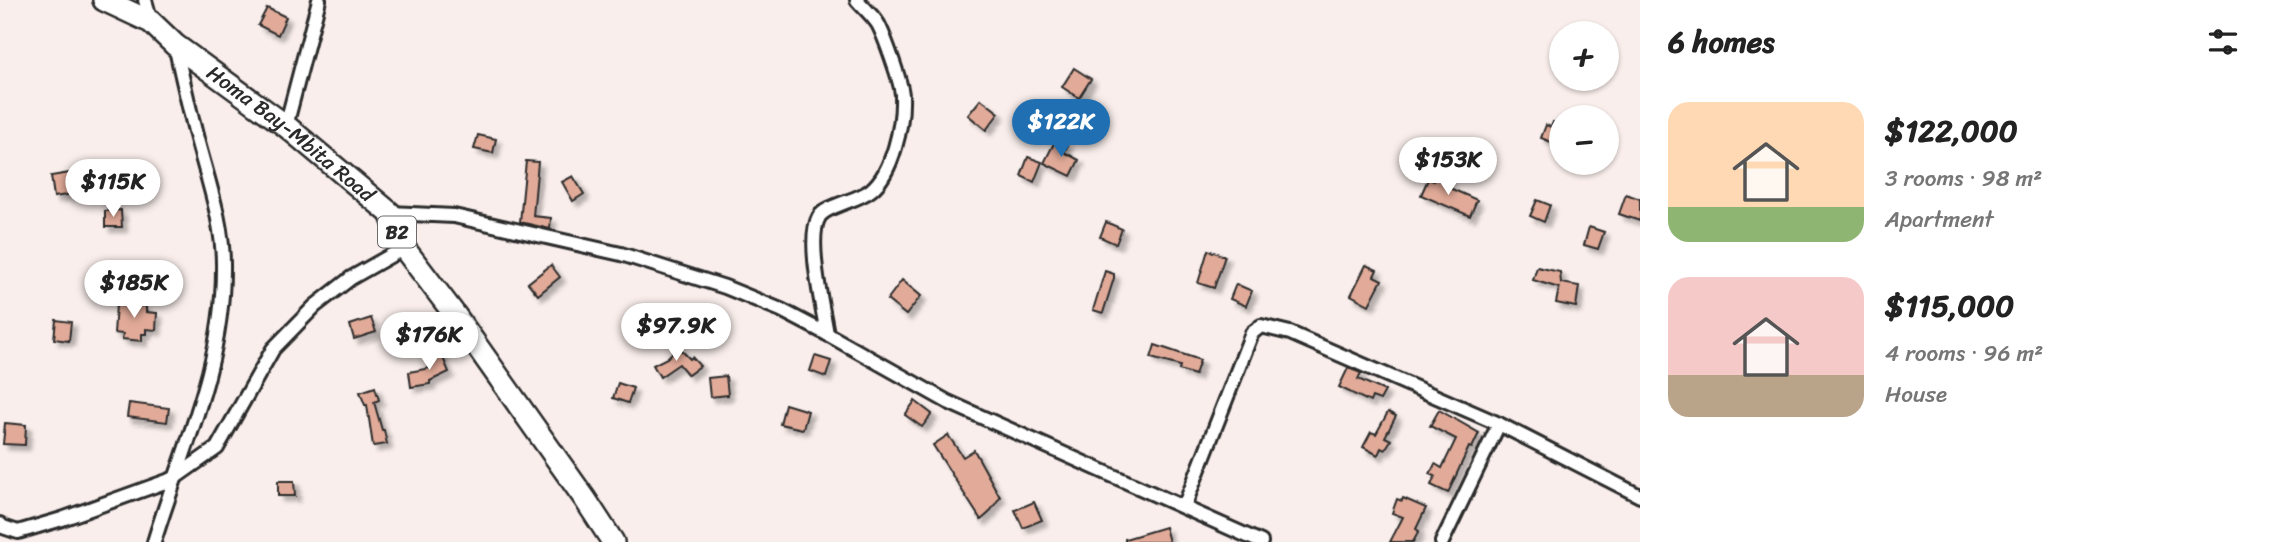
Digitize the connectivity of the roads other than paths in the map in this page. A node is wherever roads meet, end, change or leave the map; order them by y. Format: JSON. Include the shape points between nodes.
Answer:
{"nodes":[{"id":1,"x":104,"y":0,"type":"edge"},
{"id":2,"x":145,"y":0,"type":"edge"},
{"id":3,"x":319,"y":0,"type":"edge"},
{"id":4,"x":857,"y":0,"type":"edge"},
{"id":5,"x":151,"y":22,"type":"junction"},
{"id":6,"x":175,"y":45,"type":"junction"},
{"id":7,"x":286,"y":126,"type":"junction"},
{"id":8,"x":390,"y":212,"type":"junction"},
{"id":9,"x":404,"y":248,"type":"junction"},
{"id":10,"x":827,"y":334,"type":"junction"},
{"id":11,"x":1499,"y":424,"type":"junction"},
{"id":12,"x":173,"y":479,"type":"junction"},
{"id":13,"x":1640,"y":496,"type":"edge"},
{"id":14,"x":1184,"y":507,"type":"junction"},
{"id":15,"x":0,"y":524,"type":"edge"},
{"id":16,"x":154,"y":542,"type":"edge"},
{"id":17,"x":612,"y":542,"type":"edge"},
{"id":18,"x":1261,"y":542,"type":"edge"},
{"id":19,"x":1442,"y":542,"type":"edge"}],
"edges":[{"from":1,"to":5,"type":"highway","name":"Homa Bay-Mbita Road","number":"B2"},
{"from":2,"to":5,"type":"street"},
{"from":3,"to":7,"type":"street"},
{"from":4,"to":10,"type":"street","via":[[878,24],[902,94],[895,152],[880,182],[868,193],[824,211],[818,219],[814,254]]},
{"from":5,"to":6,"type":"highway","name":"Homa Bay-Mbita Road","number":"B2"},
{"from":6,"to":7,"type":"highway","name":"Homa Bay-Mbita Road","number":"B2"},
{"from":6,"to":12,"type":"street","via":[[218,216],[223,268],[217,345],[202,406]]},
{"from":7,"to":8,"type":"highway","name":"Homa Bay-Mbita Road","number":"B2"},
{"from":8,"to":9,"type":"highway","name":"Homa Bay-Mbita Road","number":"B2"},
{"from":8,"to":10,"type":"street","via":[[454,216],[621,254],[725,287]]},
{"from":9,"to":12,"type":"street","via":[[351,278],[315,306],[272,349],[216,448]]},
{"from":9,"to":17,"type":"highway","name":"Homa Bay-Mbita Road","number":"B2"},
{"from":10,"to":14,"type":"street","via":[[948,402]]},
{"from":11,"to":13,"type":"street"},
{"from":11,"to":14,"type":"street","via":[[1290,333],[1261,326],[1252,332]]},
{"from":11,"to":19,"type":"street"},
{"from":12,"to":15,"type":"street","via":[[18,532]]},
{"from":12,"to":16,"type":"street"},
{"from":14,"to":18,"type":"street"}]}
